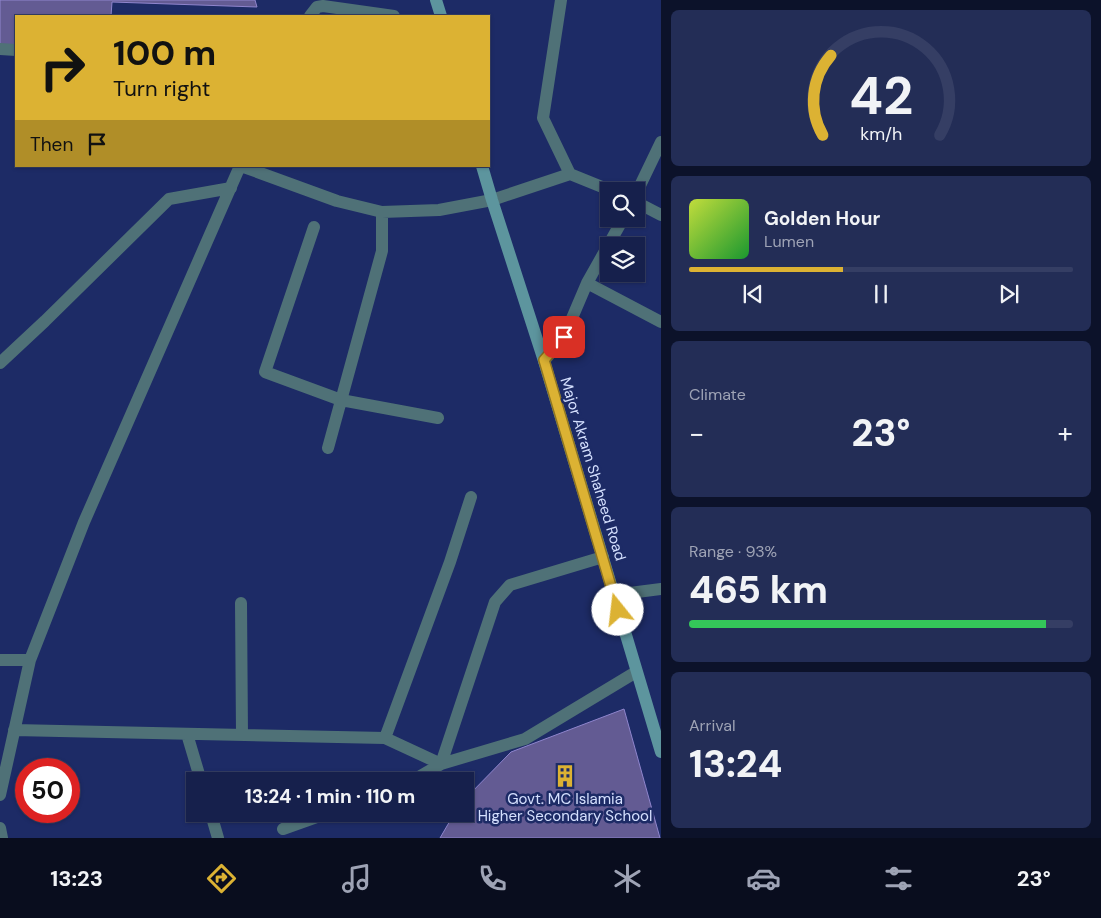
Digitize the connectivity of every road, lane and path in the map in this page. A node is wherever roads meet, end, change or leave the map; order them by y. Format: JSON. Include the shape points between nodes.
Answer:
{"nodes":[{"id":1,"x":436,"y":0,"type":"edge"},
{"id":2,"x":561,"y":0,"type":"edge"},
{"id":3,"x":311,"y":15,"type":"edge"},
{"id":4,"x":387,"y":15,"type":"edge"},
{"id":5,"x":441,"y":15,"type":"edge"},
{"id":6,"x":0,"y":49,"type":"edge"},
{"id":7,"x":15,"y":50,"type":"edge"},
{"id":8,"x":661,"y":142,"type":"edge"},
{"id":9,"x":241,"y":167,"type":"edge"},
{"id":10,"x":244,"y":167,"type":"edge"},
{"id":11,"x":482,"y":167,"type":"edge"},
{"id":12,"x":570,"y":174,"type":"junction"},
{"id":13,"x":642,"y":182,"type":"edge"},
{"id":14,"x":600,"y":186,"type":"edge"},
{"id":15,"x":231,"y":188,"type":"junction"},
{"id":16,"x":492,"y":200,"type":"junction"},
{"id":17,"x":645,"y":207,"type":"edge"},
{"id":18,"x":382,"y":212,"type":"junction"},
{"id":19,"x":661,"y":215,"type":"edge"},
{"id":20,"x":618,"y":227,"type":"edge"},
{"id":21,"x":314,"y":228,"type":"dead end"},
{"id":22,"x":587,"y":283,"type":"junction"},
{"id":23,"x":661,"y":322,"type":"edge"},
{"id":24,"x":544,"y":360,"type":"junction"},
{"id":25,"x":0,"y":362,"type":"edge"},
{"id":26,"x":341,"y":400,"type":"junction"},
{"id":27,"x":438,"y":418,"type":"dead end"},
{"id":28,"x":328,"y":448,"type":"dead end"},
{"id":29,"x":471,"y":497,"type":"dead end"},
{"id":30,"x":603,"y":557,"type":"junction"},
{"id":31,"x":661,"y":589,"type":"edge"},
{"id":32,"x":614,"y":594,"type":"junction"},
{"id":33,"x":241,"y":603,"type":"dead end"},
{"id":34,"x":0,"y":660,"type":"edge"},
{"id":35,"x":30,"y":660,"type":"junction"},
{"id":36,"x":636,"y":672,"type":"junction"},
{"id":37,"x":14,"y":730,"type":"junction"},
{"id":38,"x":187,"y":734,"type":"junction"},
{"id":39,"x":242,"y":735,"type":"junction"},
{"id":40,"x":385,"y":738,"type":"junction"},
{"id":41,"x":661,"y":752,"type":"edge"},
{"id":42,"x":441,"y":764,"type":"junction"},
{"id":43,"x":198,"y":772,"type":"edge"},
{"id":44,"x":427,"y":772,"type":"edge"},
{"id":45,"x":0,"y":794,"type":"edge"},
{"id":46,"x":213,"y":822,"type":"edge"},
{"id":47,"x":303,"y":822,"type":"edge"},
{"id":48,"x":0,"y":828,"type":"edge"},
{"id":49,"x":283,"y":829,"type":"dead end"},
{"id":50,"x":2,"y":838,"type":"edge"},
{"id":51,"x":218,"y":838,"type":"edge"}],
"edges":[{"from":1,"to":5,"type":"main road"},
{"from":2,"to":12,"type":"street","via":[[543,118]]},
{"from":3,"to":4,"type":"street","via":[[317,7],[323,6]]},
{"from":6,"to":7,"type":"street"},
{"from":8,"to":13,"type":"street"},
{"from":9,"to":15,"type":"street"},
{"from":10,"to":18,"type":"street","via":[[337,201]]},
{"from":11,"to":16,"type":"main road","name":"Major Akram Shaheed Road"},
{"from":12,"to":14,"type":"street"},
{"from":12,"to":16,"type":"street"},
{"from":15,"to":25,"type":"street","via":[[169,199]]},
{"from":15,"to":35,"type":"street","via":[[84,522]]},
{"from":16,"to":18,"type":"street","via":[[439,210]]},
{"from":16,"to":24,"type":"main road","name":"Major Akram Shaheed Road"},
{"from":17,"to":19,"type":"street"},
{"from":18,"to":26,"type":"street","via":[[382,251]]},
{"from":20,"to":22,"type":"street"},
{"from":21,"to":26,"type":"street","via":[[265,372]]},
{"from":22,"to":23,"type":"street"},
{"from":22,"to":24,"type":"street","via":[[564,337]]},
{"from":24,"to":30,"type":"main road","name":"Major Akram Shaheed Road"},
{"from":26,"to":27,"type":"street"},
{"from":26,"to":28,"type":"street"},
{"from":29,"to":40,"type":"street"},
{"from":30,"to":32,"type":"main road","name":"Major Akram Shaheed Road"},
{"from":30,"to":42,"type":"street","via":[[510,585],[495,602]]},
{"from":31,"to":32,"type":"street"},
{"from":32,"to":36,"type":"main road","name":"Major Akram Shaheed Road"},
{"from":33,"to":39,"type":"street"},
{"from":34,"to":35,"type":"street"},
{"from":35,"to":37,"type":"street"},
{"from":36,"to":41,"type":"main road","name":"Major Akram Shaheed Road"},
{"from":36,"to":42,"type":"street","via":[[525,739]]},
{"from":37,"to":38,"type":"street"},
{"from":37,"to":45,"type":"street"},
{"from":38,"to":39,"type":"street"},
{"from":38,"to":43,"type":"street"},
{"from":39,"to":40,"type":"street"},
{"from":40,"to":42,"type":"street"},
{"from":42,"to":44,"type":"street"},
{"from":46,"to":51,"type":"street"},
{"from":47,"to":49,"type":"street"},
{"from":48,"to":50,"type":"street"}]}
